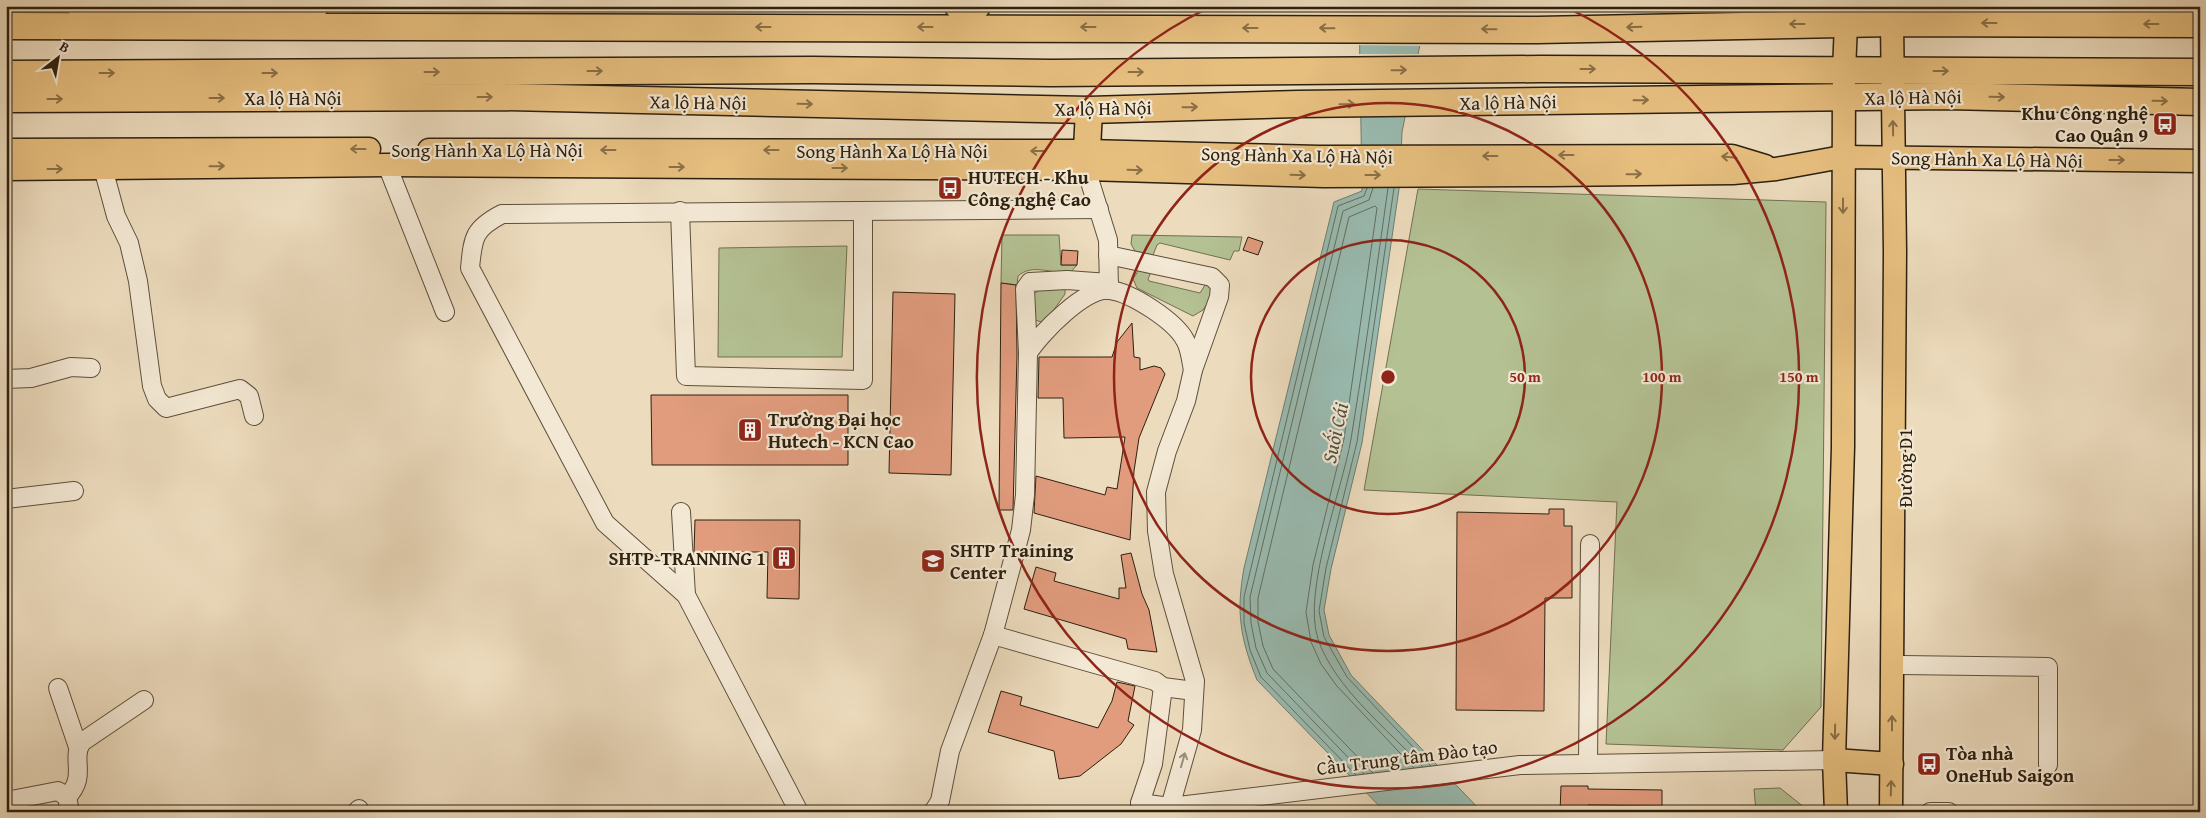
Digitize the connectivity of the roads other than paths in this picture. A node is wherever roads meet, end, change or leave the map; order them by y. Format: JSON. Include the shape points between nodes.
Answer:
{"nodes":[{"id":1,"x":316,"y":6,"type":"edge"},
{"id":2,"x":958,"y":6,"type":"edge"},
{"id":3,"x":6,"y":8,"type":"edge"},
{"id":4,"x":974,"y":12,"type":"edge"},
{"id":5,"x":1851,"y":15,"type":"edge"},
{"id":6,"x":1888,"y":15,"type":"edge"},
{"id":7,"x":2200,"y":24,"type":"edge"},
{"id":8,"x":6,"y":26,"type":"edge"},
{"id":9,"x":1743,"y":69,"type":"junction"},
{"id":10,"x":1844,"y":71,"type":"junction"},
{"id":11,"x":1892,"y":71,"type":"junction"},
{"id":12,"x":2200,"y":72,"type":"edge"},
{"id":13,"x":6,"y":74,"type":"edge"},
{"id":14,"x":1893,"y":97,"type":"junction"},
{"id":15,"x":1794,"y":98,"type":"junction"},
{"id":16,"x":1844,"y":98,"type":"junction"},
{"id":17,"x":6,"y":99,"type":"edge"},
{"id":18,"x":2200,"y":102,"type":"edge"},
{"id":19,"x":1089,"y":110,"type":"junction"},
{"id":20,"x":6,"y":150,"type":"edge"},
{"id":21,"x":1842,"y":157,"type":"junction"},
{"id":22,"x":1893,"y":158,"type":"junction"},
{"id":23,"x":1087,"y":160,"type":"junction"},
{"id":24,"x":2200,"y":161,"type":"edge"},
{"id":25,"x":387,"y":165,"type":"junction"},
{"id":26,"x":1321,"y":166,"type":"junction"},
{"id":27,"x":103,"y":168,"type":"junction"},
{"id":28,"x":6,"y":169,"type":"edge"},
{"id":29,"x":1776,"y":169,"type":"junction"},
{"id":30,"x":1099,"y":209,"type":"junction"},
{"id":31,"x":680,"y":211,"type":"junction"},
{"id":32,"x":863,"y":212,"type":"junction"},
{"id":33,"x":1108,"y":255,"type":"junction"},
{"id":34,"x":1109,"y":287,"type":"junction"},
{"id":35,"x":445,"y":312,"type":"dead end"},
{"id":36,"x":1028,"y":353,"type":"junction"},
{"id":37,"x":91,"y":368,"type":"dead end"},
{"id":38,"x":1193,"y":370,"type":"junction"},
{"id":39,"x":6,"y":379,"type":"edge"},
{"id":40,"x":254,"y":416,"type":"dead end"},
{"id":41,"x":74,"y":491,"type":"dead end"},
{"id":42,"x":6,"y":499,"type":"edge"},
{"id":43,"x":681,"y":512,"type":"dead end"},
{"id":44,"x":1590,"y":544,"type":"dead end"},
{"id":45,"x":686,"y":596,"type":"junction"},
{"id":46,"x":993,"y":635,"type":"junction"},
{"id":47,"x":1896,"y":674,"type":"junction"},
{"id":48,"x":1163,"y":687,"type":"junction"},
{"id":49,"x":58,"y":688,"type":"dead end"},
{"id":50,"x":1194,"y":691,"type":"junction"},
{"id":51,"x":144,"y":700,"type":"dead end"},
{"id":52,"x":78,"y":747,"type":"junction"},
{"id":53,"x":1834,"y":760,"type":"junction"},
{"id":54,"x":1588,"y":764,"type":"junction"},
{"id":55,"x":1892,"y":764,"type":"junction"},
{"id":56,"x":2048,"y":765,"type":"dead end"},
{"id":57,"x":65,"y":800,"type":"edge"},
{"id":58,"x":6,"y":802,"type":"edge"},
{"id":59,"x":1142,"y":807,"type":"edge"},
{"id":60,"x":1201,"y":807,"type":"edge"},
{"id":61,"x":942,"y":808,"type":"edge"},
{"id":62,"x":1168,"y":809,"type":"edge"},
{"id":63,"x":799,"y":812,"type":"edge"},
{"id":64,"x":1836,"y":812,"type":"edge"},
{"id":65,"x":1891,"y":812,"type":"edge"},
{"id":66,"x":1930,"y":812,"type":"edge"},
{"id":67,"x":1948,"y":812,"type":"edge"}],
"edges":[{"from":1,"to":3,"type":"highway"},
{"from":2,"to":4,"type":"highway"},
{"from":5,"to":4,"type":"highway","one_way":true,"via":[[1538,30],[1299,28]]},
{"from":4,"to":8,"type":"highway","one_way":true},
{"from":5,"to":6,"type":"highway"},
{"from":5,"to":10,"type":"main road"},
{"from":7,"to":6,"type":"highway","one_way":true},
{"from":6,"to":11,"type":"main road","name":"Đường D1"},
{"from":9,"to":10,"type":"highway","name":"Xa lộ Hà Nội"},
{"from":13,"to":9,"type":"highway","name":"Xa lộ Hà Nội","one_way":true},
{"from":9,"to":15,"type":"highway"},
{"from":10,"to":11,"type":"highway","name":"Xa lộ Hà Nội"},
{"from":10,"to":16,"type":"main road"},
{"from":11,"to":12,"type":"highway","name":"Xa lộ Hà Nội","one_way":true},
{"from":11,"to":14,"type":"main road","name":"Đường D1"},
{"from":14,"to":16,"type":"highway","name":"Xa lộ Hà Nội"},
{"from":14,"to":18,"type":"highway","name":"Xa lộ Hà Nội","one_way":true},
{"from":22,"to":14,"type":"main road","name":"Đường D1","one_way":true},
{"from":15,"to":16,"type":"highway","name":"Xa lộ Hà Nội"},
{"from":19,"to":15,"type":"highway","name":"Xa lộ Hà Nội","one_way":true},
{"from":16,"to":21,"type":"main road"},
{"from":17,"to":19,"type":"highway","name":"Xa lộ Hà Nội","one_way":true,"via":[[503,97]]},
{"from":19,"to":23,"type":"highway"},
{"from":23,"to":20,"type":"main road","name":"Song Hành Xa Lộ Hà Nội","one_way":true},
{"from":21,"to":22,"type":"main road","name":"Song Hành Xa Lộ Hà Nội"},
{"from":21,"to":29,"type":"main road","name":"Song Hành Xa Lộ Hà Nội"},
{"from":21,"to":53,"type":"main road","one_way":true,"via":[[1843,404]]},
{"from":22,"to":24,"type":"main road","name":"Song Hành Xa Lộ Hà Nội","one_way":true},
{"from":22,"to":47,"type":"main road","name":"Đường D1"},
{"from":25,"to":23,"type":"main road","name":"Song Hành Xa Lộ Hà Nội","one_way":true},
{"from":23,"to":26,"type":"main road","name":"Song Hành Xa Lộ Hà Nội"},
{"from":23,"to":30,"type":"street"},
{"from":27,"to":25,"type":"main road","name":"Song Hành Xa Lộ Hà Nội","one_way":true},
{"from":25,"to":35,"type":"street"},
{"from":26,"to":29,"type":"main road","name":"Song Hành Xa Lộ Hà Nội","one_way":true,"via":[[1550,175],[1733,173]]},
{"from":29,"to":26,"type":"main road","name":"Song Hành Xa Lộ Hà Nội","one_way":true,"via":[[1732,156],[1539,155]]},
{"from":28,"to":27,"type":"main road","name":"Song Hành Xa Lộ Hà Nội","one_way":true},
{"from":27,"to":40,"type":"street","via":[[138,281],[152,386],[157,399],[166,408],[240,389],[250,396]]},
{"from":30,"to":32,"type":"street"},
{"from":30,"to":33,"type":"street","via":[[1108,240]]},
{"from":31,"to":32,"type":"street"},
{"from":31,"to":32,"type":"street","via":[[686,376],[863,380]]},
{"from":31,"to":45,"type":"street","via":[[502,214],[487,222],[472,239],[470,268],[605,523]]},
{"from":33,"to":34,"type":"street"},
{"from":33,"to":38,"type":"street","via":[[1212,276],[1220,285],[1219,297]]},
{"from":34,"to":36,"type":"street","via":[[1066,312],[1038,338]]},
{"from":34,"to":36,"type":"street","via":[[1067,280],[1030,282],[1025,289]]},
{"from":34,"to":38,"type":"street","via":[[1155,311],[1172,325],[1185,340]]},
{"from":36,"to":46,"type":"street","via":[[1025,495],[1021,530]]},
{"from":37,"to":39,"type":"street","via":[[71,367],[32,378]]},
{"from":38,"to":50,"type":"street","via":[[1156,492],[1156,521],[1164,574],[1195,681]]},
{"from":41,"to":42,"type":"street"},
{"from":43,"to":45,"type":"street"},
{"from":44,"to":54,"type":"street"},
{"from":45,"to":63,"type":"street"},
{"from":46,"to":48,"type":"street","via":[[1155,681]]},
{"from":46,"to":61,"type":"street","via":[[950,751]]},
{"from":55,"to":47,"type":"main road","name":"Đường D1","one_way":true},
{"from":47,"to":56,"type":"street","via":[[2048,667]]},
{"from":48,"to":50,"type":"street"},
{"from":48,"to":59,"type":"street"},
{"from":49,"to":52,"type":"street"},
{"from":62,"to":50,"type":"street","one_way":true,"via":[[1192,730]]},
{"from":51,"to":52,"type":"street"},
{"from":52,"to":57,"type":"street","via":[[78,782]]},
{"from":53,"to":54,"type":"street","name":"Cầu Trung tâm Đào tạo"},
{"from":53,"to":55,"type":"main road"},
{"from":53,"to":64,"type":"main road"},
{"from":54,"to":60,"type":"street","name":"Cầu Trung tâm Đào tạo","via":[[1520,766]]},
{"from":65,"to":55,"type":"main road","name":"Đường D1","one_way":true},
{"from":57,"to":58,"type":"street"},
{"from":59,"to":62,"type":"street","name":"Cầu Trung tâm Đào tạo"},
{"from":60,"to":62,"type":"street","name":"Cầu Trung tâm Đào tạo"},
{"from":66,"to":67,"type":"street"}]}
